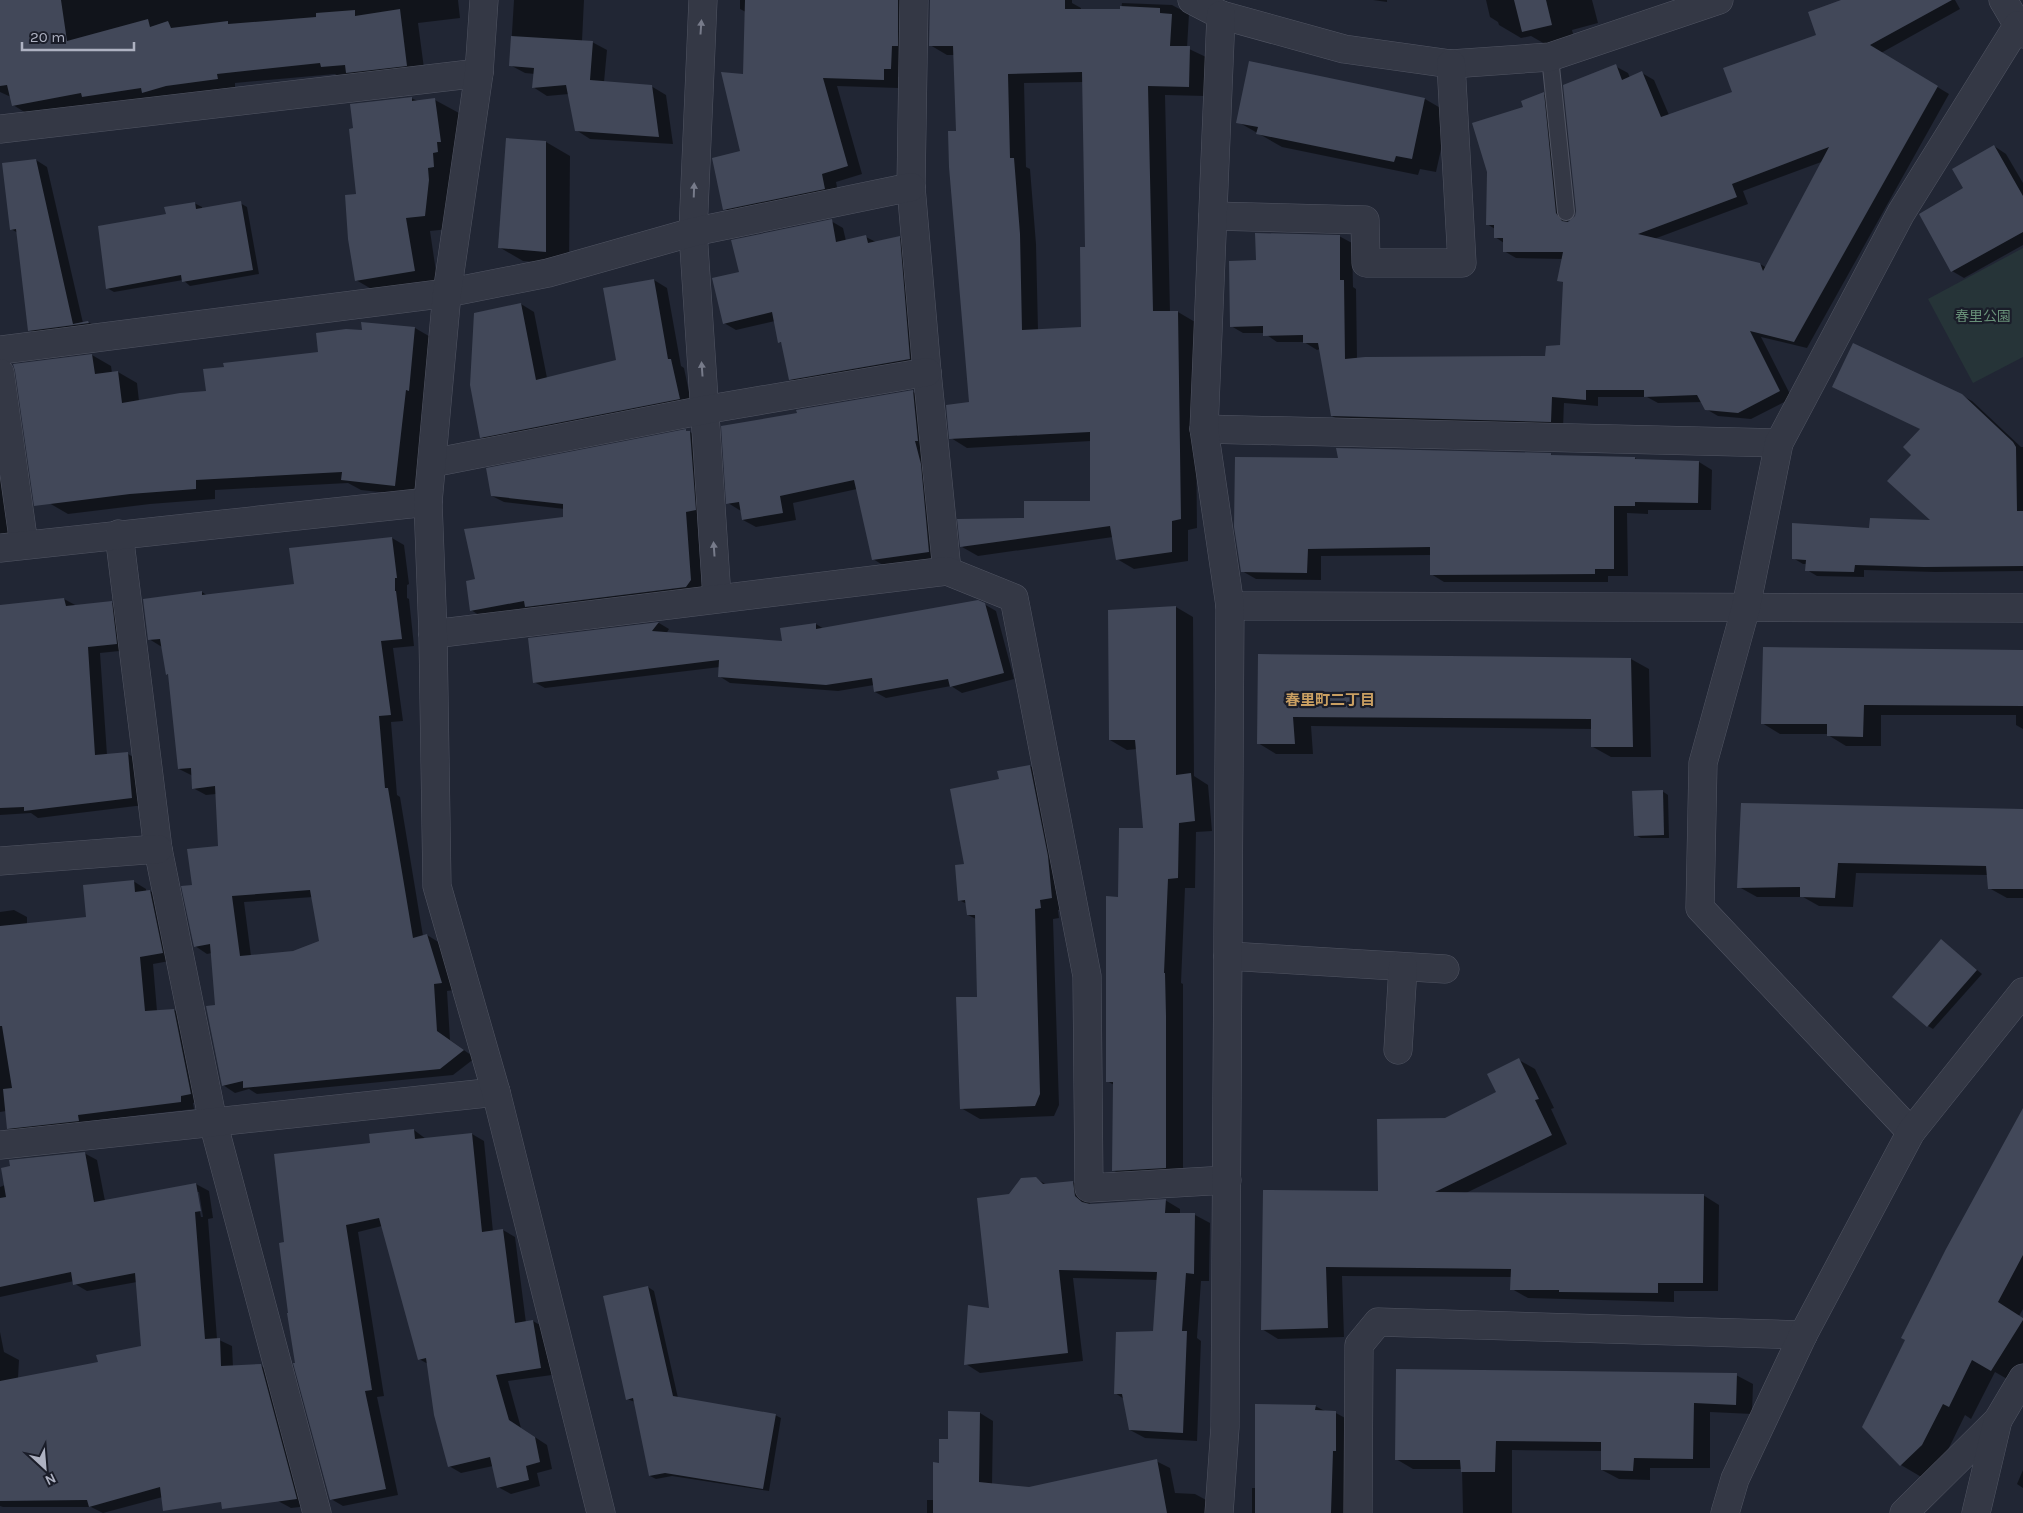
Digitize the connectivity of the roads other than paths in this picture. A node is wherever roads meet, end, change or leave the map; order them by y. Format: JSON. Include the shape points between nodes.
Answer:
{"nodes":[{"id":1,"x":484,"y":0,"type":"edge"},
{"id":2,"x":703,"y":0,"type":"edge"},
{"id":3,"x":914,"y":0,"type":"edge"},
{"id":4,"x":1192,"y":0,"type":"edge"},
{"id":5,"x":1718,"y":0,"type":"edge"},
{"id":6,"x":2003,"y":0,"type":"edge"},
{"id":7,"x":1221,"y":15,"type":"junction"},
{"id":8,"x":2020,"y":29,"type":"edge"},
{"id":9,"x":1550,"y":57,"type":"junction"},
{"id":10,"x":1451,"y":64,"type":"junction"},
{"id":11,"x":478,"y":73,"type":"junction"},
{"id":12,"x":0,"y":129,"type":"edge"},
{"id":13,"x":911,"y":187,"type":"junction"},
{"id":14,"x":1566,"y":212,"type":"dead end"},
{"id":15,"x":1213,"y":216,"type":"junction"},
{"id":16,"x":693,"y":232,"type":"junction"},
{"id":17,"x":447,"y":294,"type":"junction"},
{"id":18,"x":0,"y":350,"type":"edge"},
{"id":19,"x":927,"y":372,"type":"junction"},
{"id":20,"x":0,"y":373,"type":"edge"},
{"id":21,"x":704,"y":410,"type":"junction"},
{"id":22,"x":1204,"y":429,"type":"junction"},
{"id":23,"x":1778,"y":443,"type":"junction"},
{"id":24,"x":432,"y":463,"type":"junction"},
{"id":25,"x":428,"y":502,"type":"junction"},
{"id":26,"x":119,"y":534,"type":"junction"},
{"id":27,"x":12,"y":546,"type":"edge"},
{"id":28,"x":946,"y":571,"type":"junction"},
{"id":29,"x":717,"y":598,"type":"junction"},
{"id":30,"x":1230,"y":606,"type":"junction"},
{"id":31,"x":1746,"y":607,"type":"junction"},
{"id":32,"x":2023,"y":608,"type":"edge"},
{"id":33,"x":433,"y":634,"type":"junction"},
{"id":34,"x":158,"y":849,"type":"junction"},
{"id":35,"x":0,"y":861,"type":"edge"},
{"id":36,"x":1228,"y":956,"type":"junction"},
{"id":37,"x":1403,"y":967,"type":"junction"},
{"id":38,"x":1445,"y":969,"type":"dead end"},
{"id":39,"x":2023,"y":992,"type":"edge"},
{"id":40,"x":1398,"y":1050,"type":"dead end"},
{"id":41,"x":496,"y":1092,"type":"junction"},
{"id":42,"x":213,"y":1122,"type":"junction"},
{"id":43,"x":1911,"y":1132,"type":"junction"},
{"id":44,"x":0,"y":1146,"type":"edge"},
{"id":45,"x":1227,"y":1180,"type":"junction"},
{"id":46,"x":1803,"y":1335,"type":"junction"},
{"id":47,"x":2022,"y":1382,"type":"edge"},
{"id":48,"x":1998,"y":1420,"type":"junction"},
{"id":49,"x":317,"y":1513,"type":"edge"},
{"id":50,"x":601,"y":1513,"type":"edge"},
{"id":51,"x":1219,"y":1513,"type":"edge"},
{"id":52,"x":1358,"y":1513,"type":"edge"},
{"id":53,"x":1725,"y":1513,"type":"edge"},
{"id":54,"x":1904,"y":1513,"type":"edge"},
{"id":55,"x":1976,"y":1513,"type":"edge"}],
"edges":[{"from":1,"to":11,"type":"street"},
{"from":16,"to":2,"type":"street","one_way":true},
{"from":3,"to":13,"type":"street"},
{"from":4,"to":7,"type":"street"},
{"from":5,"to":9,"type":"street"},
{"from":6,"to":8,"type":"street"},
{"from":7,"to":10,"type":"street","via":[[1344,49]]},
{"from":7,"to":15,"type":"street"},
{"from":8,"to":23,"type":"street","via":[[1901,213]]},
{"from":9,"to":10,"type":"street"},
{"from":9,"to":14,"type":"lane"},
{"from":10,"to":15,"type":"street","via":[[1462,263],[1366,263],[1365,220]]},
{"from":11,"to":12,"type":"street"},
{"from":11,"to":17,"type":"street"},
{"from":13,"to":16,"type":"street"},
{"from":13,"to":19,"type":"street"},
{"from":15,"to":22,"type":"street"},
{"from":16,"to":17,"type":"street","via":[[548,273]]},
{"from":21,"to":16,"type":"street","one_way":true},
{"from":17,"to":18,"type":"street"},
{"from":17,"to":24,"type":"street"},
{"from":19,"to":21,"type":"street"},
{"from":19,"to":28,"type":"street"},
{"from":20,"to":27,"type":"street"},
{"from":21,"to":24,"type":"street"},
{"from":29,"to":21,"type":"street","one_way":true},
{"from":22,"to":23,"type":"street"},
{"from":22,"to":30,"type":"street"},
{"from":23,"to":31,"type":"street"},
{"from":24,"to":25,"type":"street"},
{"from":25,"to":26,"type":"street"},
{"from":25,"to":33,"type":"street"},
{"from":26,"to":27,"type":"street"},
{"from":26,"to":34,"type":"street"},
{"from":28,"to":29,"type":"street"},
{"from":28,"to":45,"type":"street","via":[[1014,598],[1087,976],[1089,1188]]},
{"from":29,"to":33,"type":"street"},
{"from":30,"to":31,"type":"street"},
{"from":30,"to":36,"type":"street"},
{"from":31,"to":32,"type":"street"},
{"from":31,"to":43,"type":"street","via":[[1703,763],[1700,908]]},
{"from":33,"to":41,"type":"street","via":[[437,886]]},
{"from":34,"to":35,"type":"street"},
{"from":34,"to":42,"type":"street"},
{"from":36,"to":37,"type":"street"},
{"from":36,"to":45,"type":"street"},
{"from":37,"to":38,"type":"street"},
{"from":37,"to":40,"type":"street"},
{"from":39,"to":43,"type":"street"},
{"from":41,"to":42,"type":"street"},
{"from":41,"to":50,"type":"street"},
{"from":42,"to":44,"type":"street"},
{"from":42,"to":49,"type":"street"},
{"from":43,"to":46,"type":"street"},
{"from":45,"to":51,"type":"street","via":[[1225,1427]]},
{"from":46,"to":52,"type":"street","via":[[1378,1322],[1359,1345]]},
{"from":46,"to":53,"type":"street","via":[[1735,1479]]},
{"from":47,"to":48,"type":"street"},
{"from":48,"to":54,"type":"street"},
{"from":48,"to":55,"type":"street"}]}
